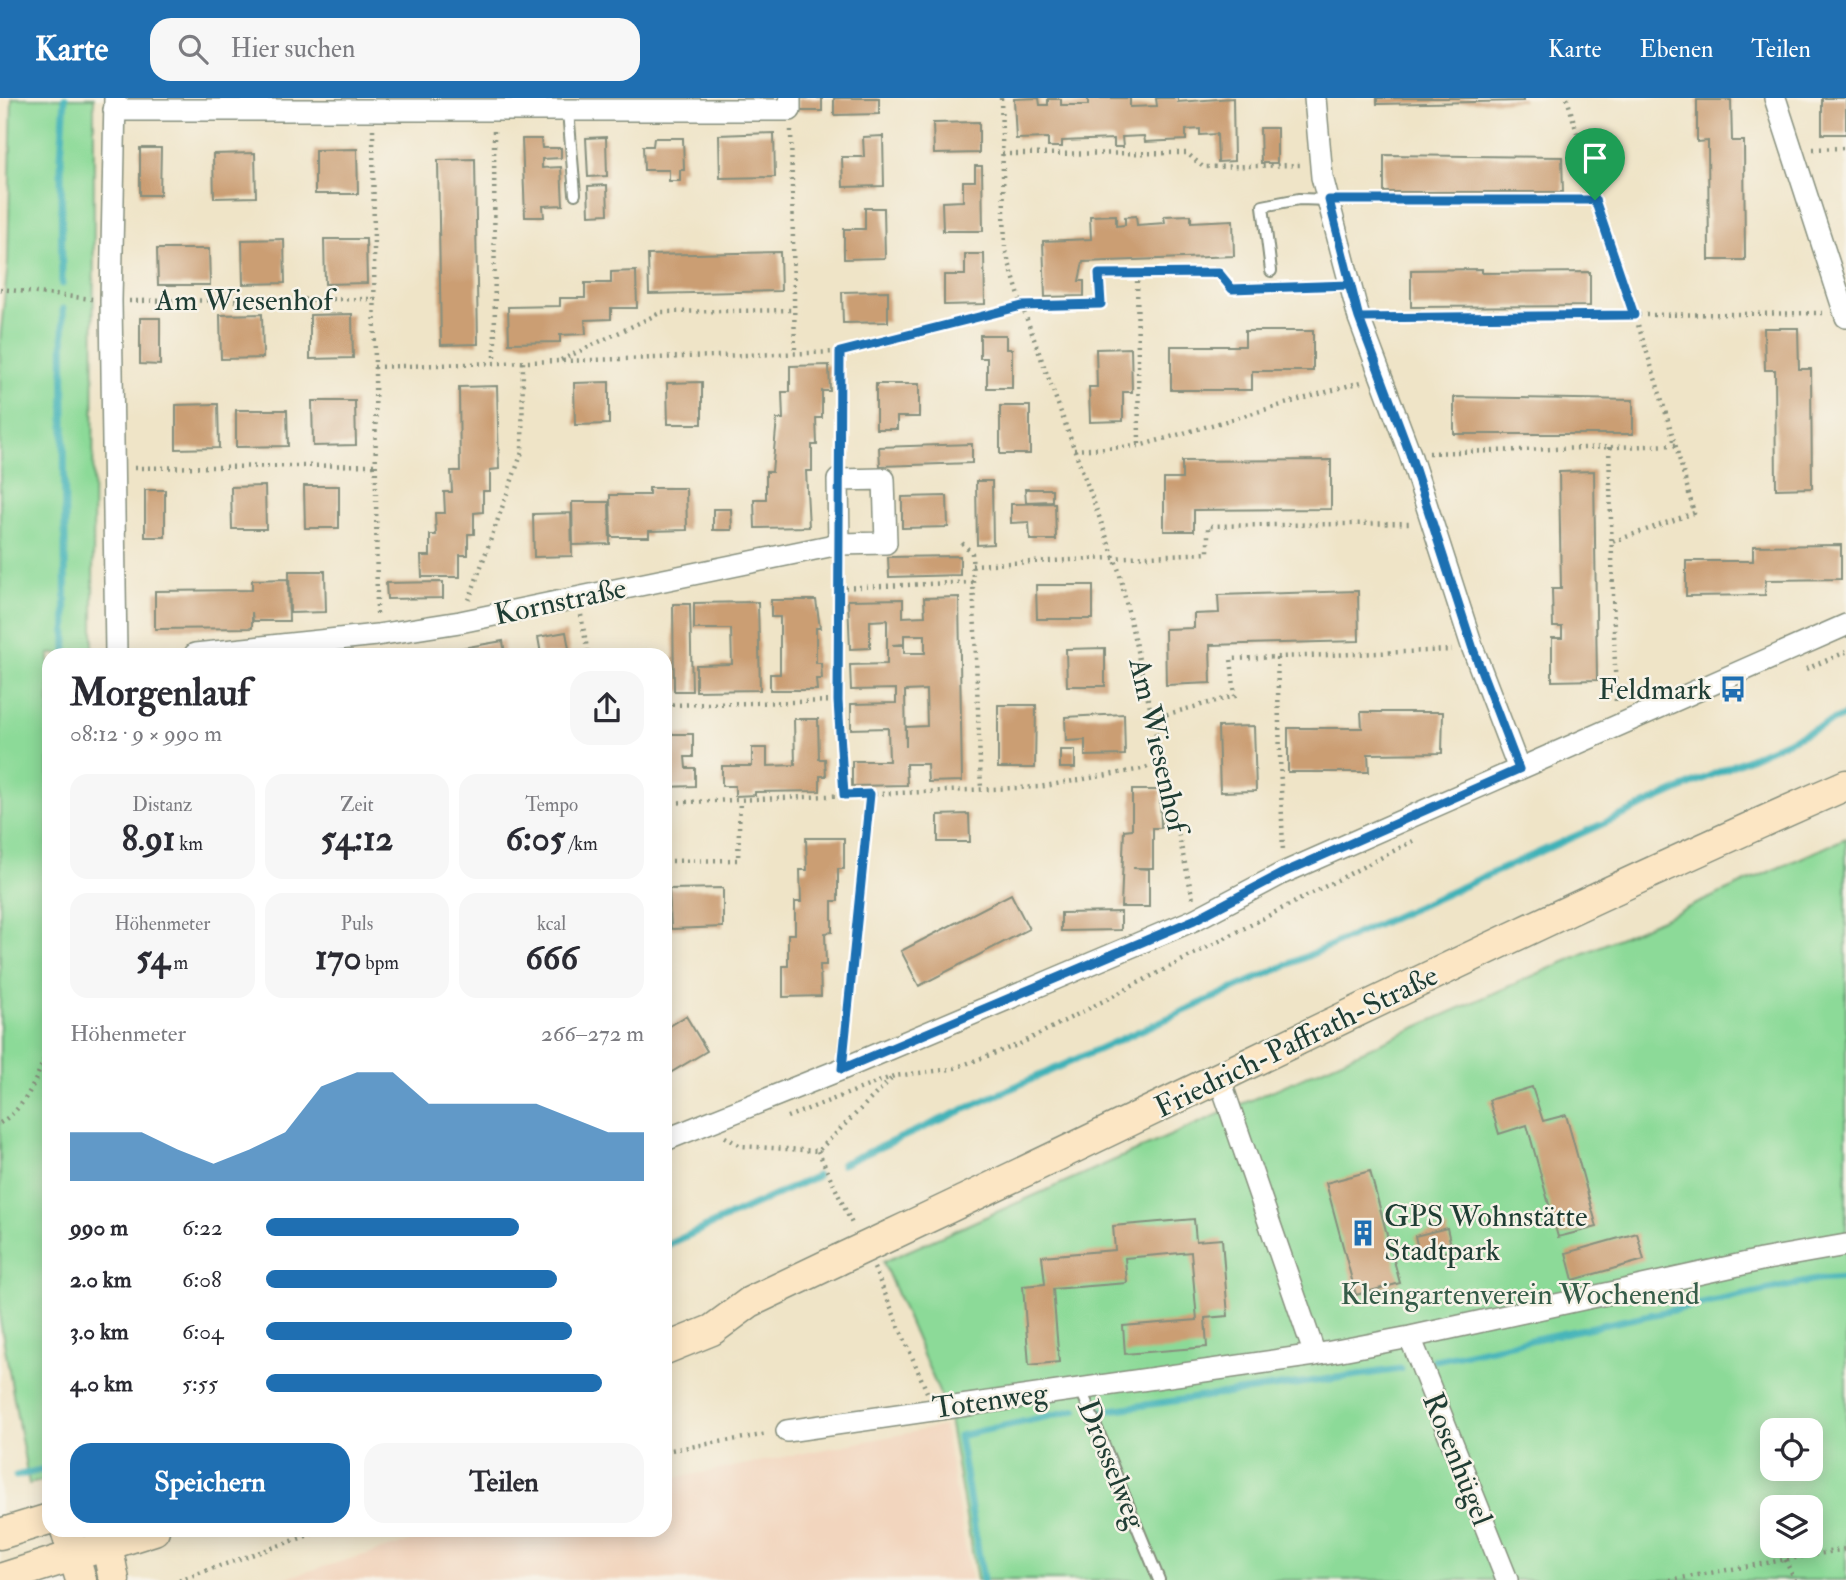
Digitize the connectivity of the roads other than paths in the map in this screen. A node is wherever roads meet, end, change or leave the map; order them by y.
1 (1315, 98) edge
2 (1775, 98) edge
3 (114, 104) edge
4 (716, 104) edge
5 (790, 104) edge
6 (568, 111) junction
7 (575, 194) dead end
8 (1329, 200) junction
9 (1271, 271) dead end
10 (1845, 315) edge
11 (839, 544) junction
12 (1846, 625) edge
13 (116, 648) edge
14 (252, 648) edge
15 (1519, 769) junction
16 (1846, 785) edge
17 (1220, 1080) junction
18 (672, 1137) edge
19 (1846, 1245) edge
20 (750, 1303) junction
21 (672, 1325) edge
22 (1410, 1337) junction
23 (672, 1346) edge
24 (1315, 1355) junction
25 (1080, 1387) junction
26 (787, 1431) road end
27 (42, 1521) edge
28 (0, 1534) edge
29 (106, 1537) edge
30 (74, 1555) edge
31 (0, 1578) edge
32 (114, 1580) edge
33 (1159, 1580) edge
34 (1507, 1580) edge

1 - 8 street
2 - 10 street
3 - 6 street
3 - 13 street, Am Wiesenhof
4 - 5 street
4 - 6 street
6 - 7 lane
8 - 9 lane
8 - 15 street
11 - 11 street, Kornstraße
11 - 14 street, Kornstraße
12 - 15 street
15 - 18 street
16 - 17 main road, Friedrich-Paffrath-Straße
17 - 20 main road, Friedrich-Paffrath-Straße, bridge
17 - 24 street
19 - 22 street, Totenweg
20 - 21 main road, Friedrich-Paffrath-Straße
20 - 23 main road, Friedrich-Paffrath-Straße
22 - 24 street, Totenweg
22 - 34 street, Rosenhügel
24 - 25 street, Totenweg
25 - 26 street, Totenweg
25 - 33 lane, Drosselweg
27 - 28 main road
29 - 30 main road
29 - 32 main road
30 - 31 main road

